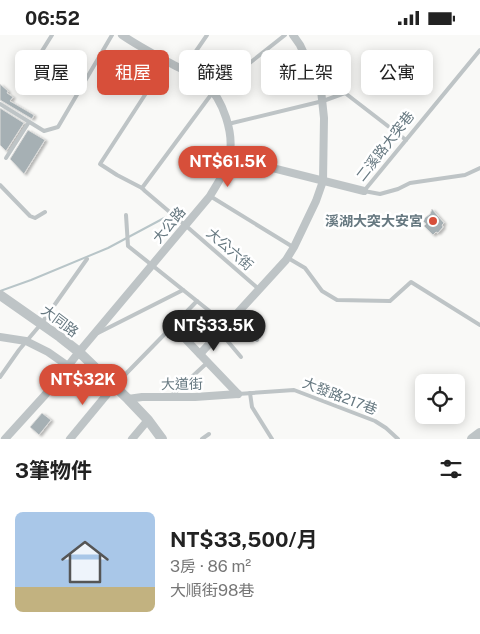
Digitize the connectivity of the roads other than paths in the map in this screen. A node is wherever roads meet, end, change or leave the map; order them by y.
1 (52, 35) edge
2 (112, 35) edge
3 (122, 35) edge
4 (198, 35) edge
5 (285, 35) edge
6 (293, 35) edge
7 (205, 37) edge
8 (43, 50) edge
9 (146, 50) edge
10 (196, 50) edge
11 (480, 50) edge
12 (251, 62) edge
13 (145, 95) edge
14 (211, 95) edge
15 (215, 95) edge
16 (323, 101) junction
17 (0, 105) edge
18 (29, 122) junction
19 (228, 124) junction
20 (406, 140) junction
21 (229, 157) junction
22 (6, 158) dead end
23 (480, 168) edge
24 (324, 181) junction
25 (0, 185) edge
26 (142, 188) junction
27 (364, 191) junction
28 (210, 195) junction
29 (45, 212) dead end
30 (126, 215) dead end
31 (185, 225) junction
32 (294, 247) junction
33 (288, 258) junction
34 (87, 259) dead end
35 (152, 266) junction
36 (183, 290) junction
37 (260, 290) junction
38 (1, 297) edge
39 (197, 301) junction
40 (240, 311) junction
41 (41, 323) junction
42 (227, 325) junction
43 (480, 325) edge
44 (173, 326) junction
45 (220, 332) junction
46 (93, 336) junction
47 (0, 337) edge
48 (257, 340) dead end
49 (26, 341) junction
50 (79, 352) junction
51 (200, 354) junction
52 (241, 357) dead end
53 (208, 362) junction
54 (68, 366) junction
55 (0, 377) edge
56 (113, 387) junction
57 (250, 393) junction
58 (238, 394) junction
59 (170, 398) junction
60 (128, 399) junction
61 (148, 420) junction
62 (209, 433) dead end
63 (5, 439) edge
64 (70, 439) edge
65 (132, 439) edge
66 (162, 439) edge
67 (202, 439) edge
68 (272, 439) edge
69 (398, 439) edge

1 - 8 lane
2 - 18 lane
3 - 9 street, 大公路
4 - 7 lane
5 - 12 lane
6 - 16 street
7 - 10 lane
11 - 20 lane, 二溪路大突巷
13 - 26 lane, 大公六街
14 - 26 lane
15 - 19 street, 大公路
16 - 19 lane
16 - 20 lane
16 - 24 street
17 - 18 lane
18 - 22 lane
19 - 21 street, 大公路
20 - 27 lane, 二溪路大突巷
21 - 24 street
21 - 28 street, 大公路
23 - 27 lane, 二溪路大突巷
24 - 27 street
24 - 32 street
25 - 29 lane
26 - 31 lane, 大公六街
28 - 31 street, 大公路
28 - 32 lane
30 - 35 lane
31 - 35 street, 大公路
31 - 37 lane, 大公六街
32 - 33 street
33 - 37 street
33 - 43 lane
34 - 41 lane
35 - 36 lane
35 - 46 street, 大公路
36 - 39 lane
36 - 46 lane
37 - 40 street
38 - 41 street, 大同路
39 - 42 lane
39 - 44 lane
40 - 42 street
40 - 48 lane
41 - 49 lane
41 - 50 street, 大同路
42 - 45 street
44 - 51 street
44 - 56 lane
45 - 51 street
45 - 52 lane
46 - 50 street, 大公路
47 - 49 street
49 - 54 street
49 - 55 lane
50 - 54 street, 大公路
50 - 56 street, 大同路
51 - 53 street
53 - 58 street
53 - 59 lane
54 - 63 street, 大公路
56 - 60 street, 大同路
56 - 64 street
57 - 58 lane, 大發路217巷
57 - 68 lane
57 - 69 lane, 大發路217巷
58 - 59 street, 大道街
59 - 60 street, 大道街
60 - 61 street, 大同路
61 - 65 street
61 - 66 street, 大同路
62 - 67 lane

